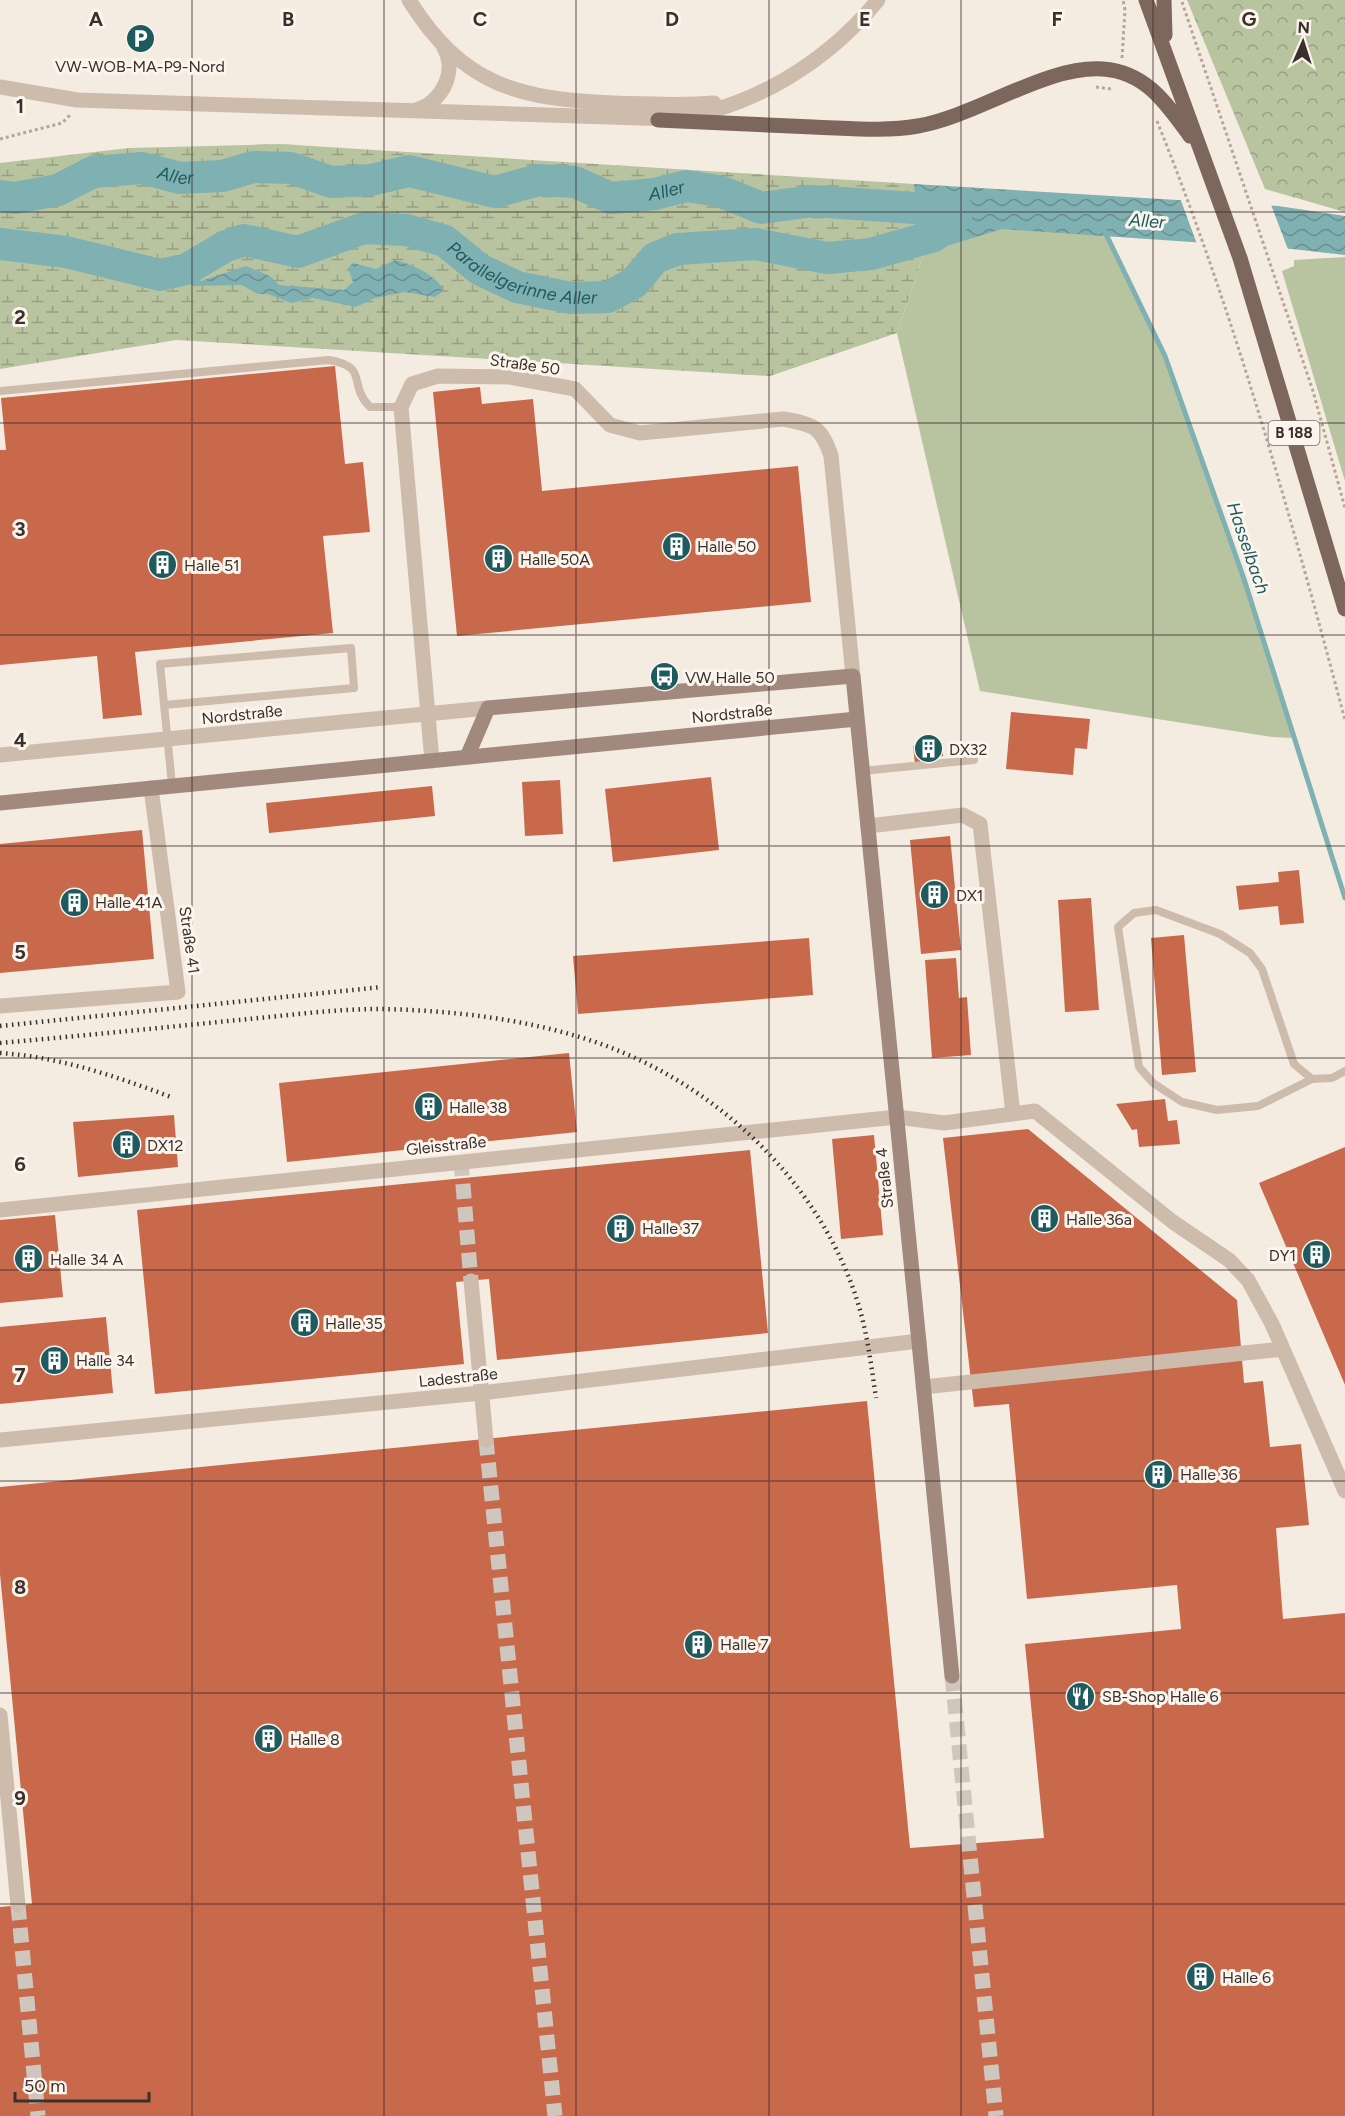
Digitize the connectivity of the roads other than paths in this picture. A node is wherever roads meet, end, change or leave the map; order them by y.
1 (409, 0) edge
2 (878, 0) edge
3 (1146, 0) edge
4 (1164, 0) edge
5 (439, 42) junction
6 (1167, 56) junction
7 (0, 87) edge
8 (765, 89) junction
9 (404, 111) junction
10 (658, 120) junction
11 (1200, 150) junction
12 (0, 391) edge
13 (401, 408) junction
14 (1345, 609) edge
15 (853, 676) junction
16 (164, 705) junction
17 (488, 708) junction
18 (428, 714) junction
19 (857, 719) junction
20 (167, 739) junction
21 (0, 755) edge
22 (467, 757) junction
23 (974, 760) dead end
24 (432, 761) junction
25 (862, 771) junction
26 (172, 785) junction
27 (151, 788) junction
28 (0, 803) edge
29 (867, 826) junction
30 (0, 1006) edge
31 (1345, 1071) edge
32 (1312, 1079) junction
33 (1013, 1114) junction
34 (897, 1117) junction
35 (0, 1210) edge
36 (471, 1281) tunnel mouth
37 (919, 1341) junction
38 (1283, 1349) junction
39 (924, 1387) junction
40 (481, 1393) junction
41 (0, 1440) edge
42 (486, 1440) tunnel mouth
43 (1345, 1491) edge
44 (952, 1676) tunnel mouth
45 (0, 1715) edge
46 (18, 1905) tunnel mouth

1 - 5 street
2 - 8 street
3 - 6 main road, B 188
4 - 6 main road
5 - 8 street
5 - 9 street
6 - 11 main road, B 188
7 - 9 street
8 - 10 street
9 - 10 street
10 - 11 main road
11 - 14 main road, B 188
12 - 13 lane
13 - 15 street, Straße 50
13 - 18 street
15 - 17 street, Nordstraße
15 - 19 street, Straße 4
16 - 16 lane
16 - 20 lane
17 - 18 street, Nordstraße
17 - 22 street
18 - 20 street, Nordstraße
18 - 24 street
19 - 22 street, Nordstraße
19 - 25 street, Straße 4
20 - 21 street, Nordstraße
20 - 26 lane
22 - 24 street, Nordstraße
23 - 25 lane
24 - 26 street, Nordstraße
25 - 29 street, Straße 4
26 - 27 street, Nordstraße
27 - 28 street, Nordstraße
27 - 30 street, Straße 41
29 - 33 street
29 - 34 street, Straße 4
31 - 32 lane
32 - 32 lane
33 - 34 street, Gleisstraße
33 - 38 street, Gleisstraße
34 - 35 street, Gleisstraße
34 - 37 street, Straße 4
36 - 40 street
37 - 39 street, Straße 4
37 - 40 street, Ladestraße
38 - 39 street
38 - 43 street, Gleisstraße
39 - 44 street, Straße 4
40 - 41 street, Ladestraße
40 - 42 street
45 - 46 street

